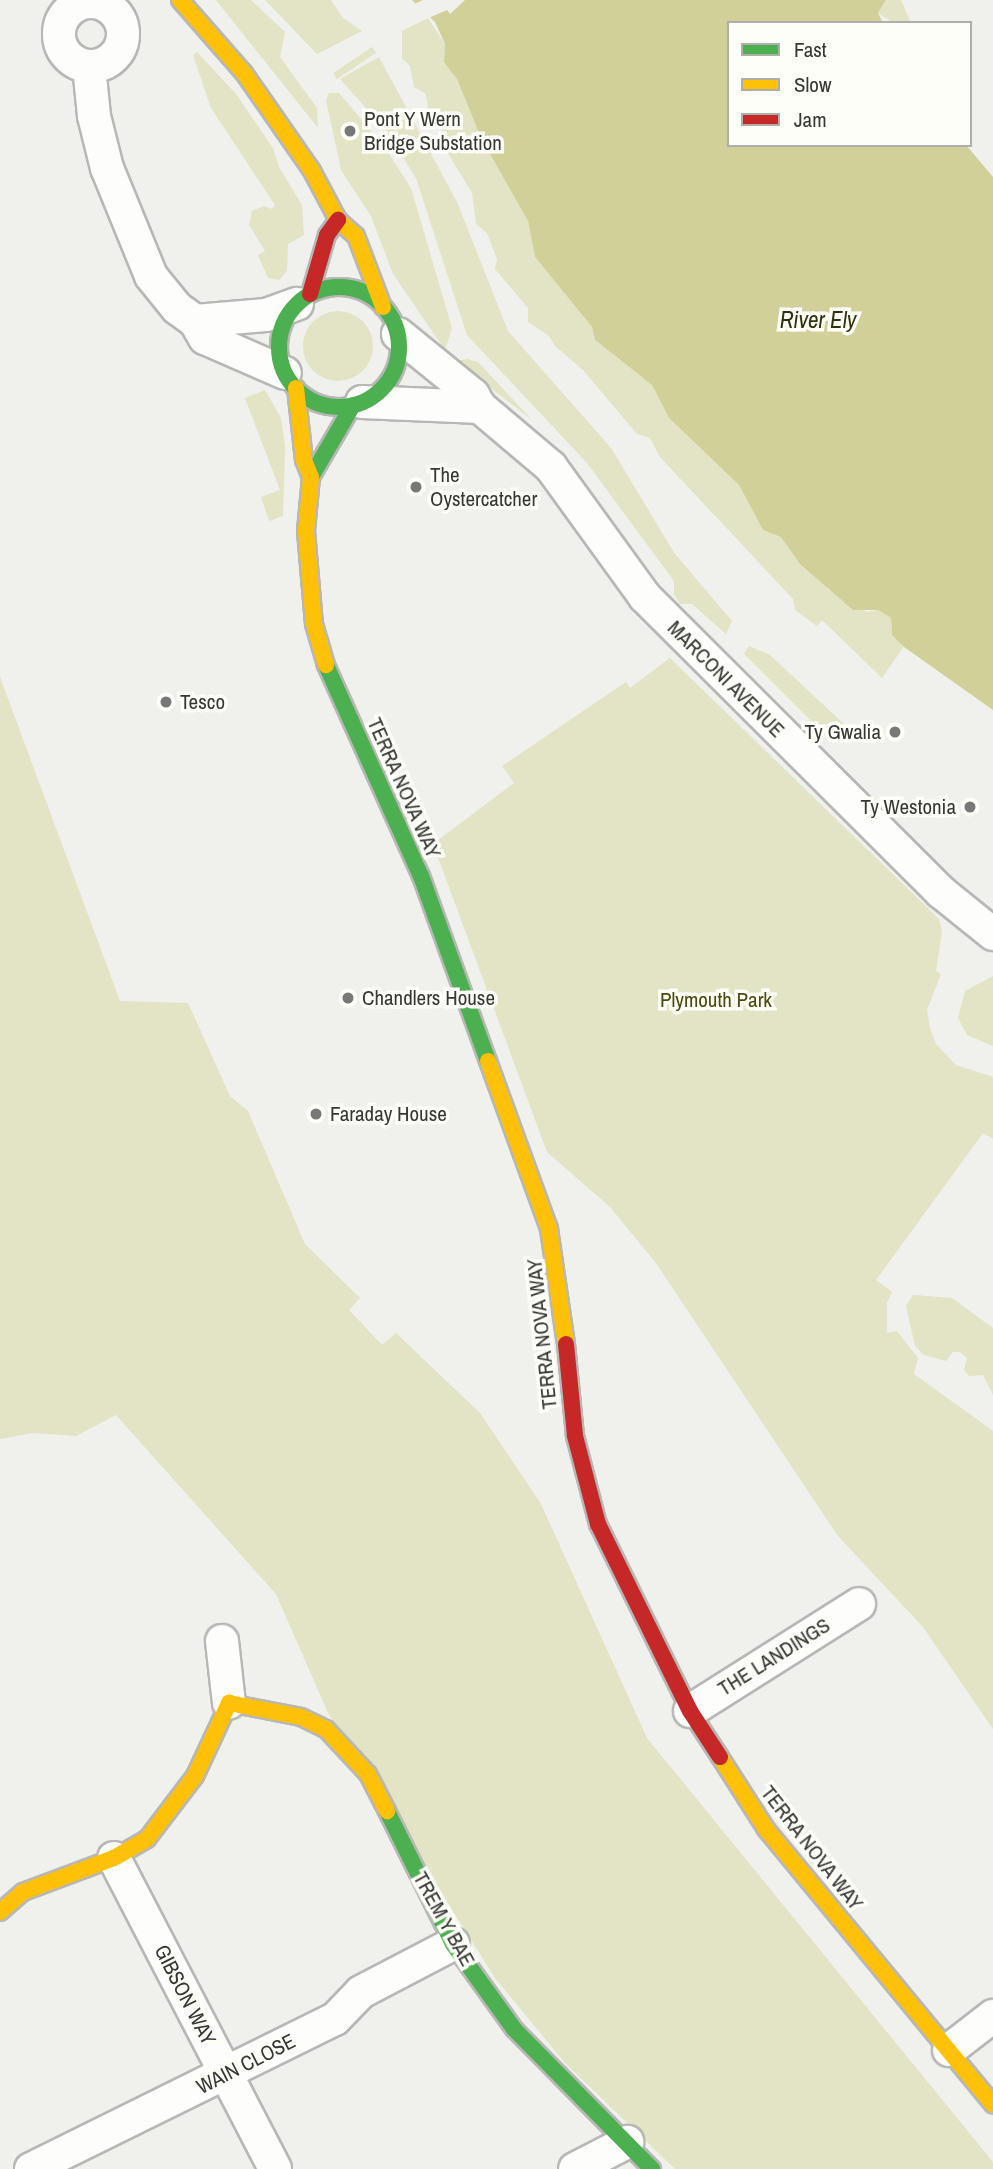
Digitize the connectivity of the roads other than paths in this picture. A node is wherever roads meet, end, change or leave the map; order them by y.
1 (180, 0) edge
2 (89, 66) dead end
3 (338, 220) junction
4 (304, 299) junction
5 (383, 307) junction
6 (195, 320) junction
7 (398, 334) junction
8 (290, 380) junction
9 (358, 403) junction
10 (480, 407) junction
11 (311, 477) junction
12 (993, 934) edge
13 (859, 1604) dead end
14 (222, 1641) dead end
15 (229, 1703) junction
16 (690, 1711) junction
17 (114, 1858) junction
18 (0, 1912) edge
19 (453, 1944) junction
20 (993, 2016) edge
21 (949, 2050) junction
22 (226, 2075) junction
23 (993, 2104) edge
24 (627, 2142) junction
25 (30, 2169) edge
26 (275, 2169) edge
27 (575, 2169) edge
28 (652, 2169) edge

1 - 3 street
2 - 6 street
3 - 4 street
3 - 5 street
4 - 5 street
4 - 6 street
4 - 8 street
5 - 7 street
6 - 8 street
7 - 9 street
7 - 10 street, MARCONI AVENUE
8 - 9 street
8 - 11 street, TERRA NOVA WAY
9 - 10 street
9 - 11 street
10 - 12 street, MARCONI AVENUE
11 - 16 street, TERRA NOVA WAY
13 - 16 street, THE LANDINGS
14 - 15 street
15 - 17 street
15 - 19 street, TREM Y BAE
16 - 21 street, TERRA NOVA WAY
17 - 18 street
17 - 22 street, GIBSON WAY
19 - 22 street, WAIN CLOSE
19 - 24 street, TREM Y BAE
20 - 21 street
21 - 23 street, TERRA NOVA WAY
22 - 25 street, WAIN CLOSE
22 - 26 street, GIBSON WAY
24 - 27 street
24 - 28 street, TREM Y BAE

